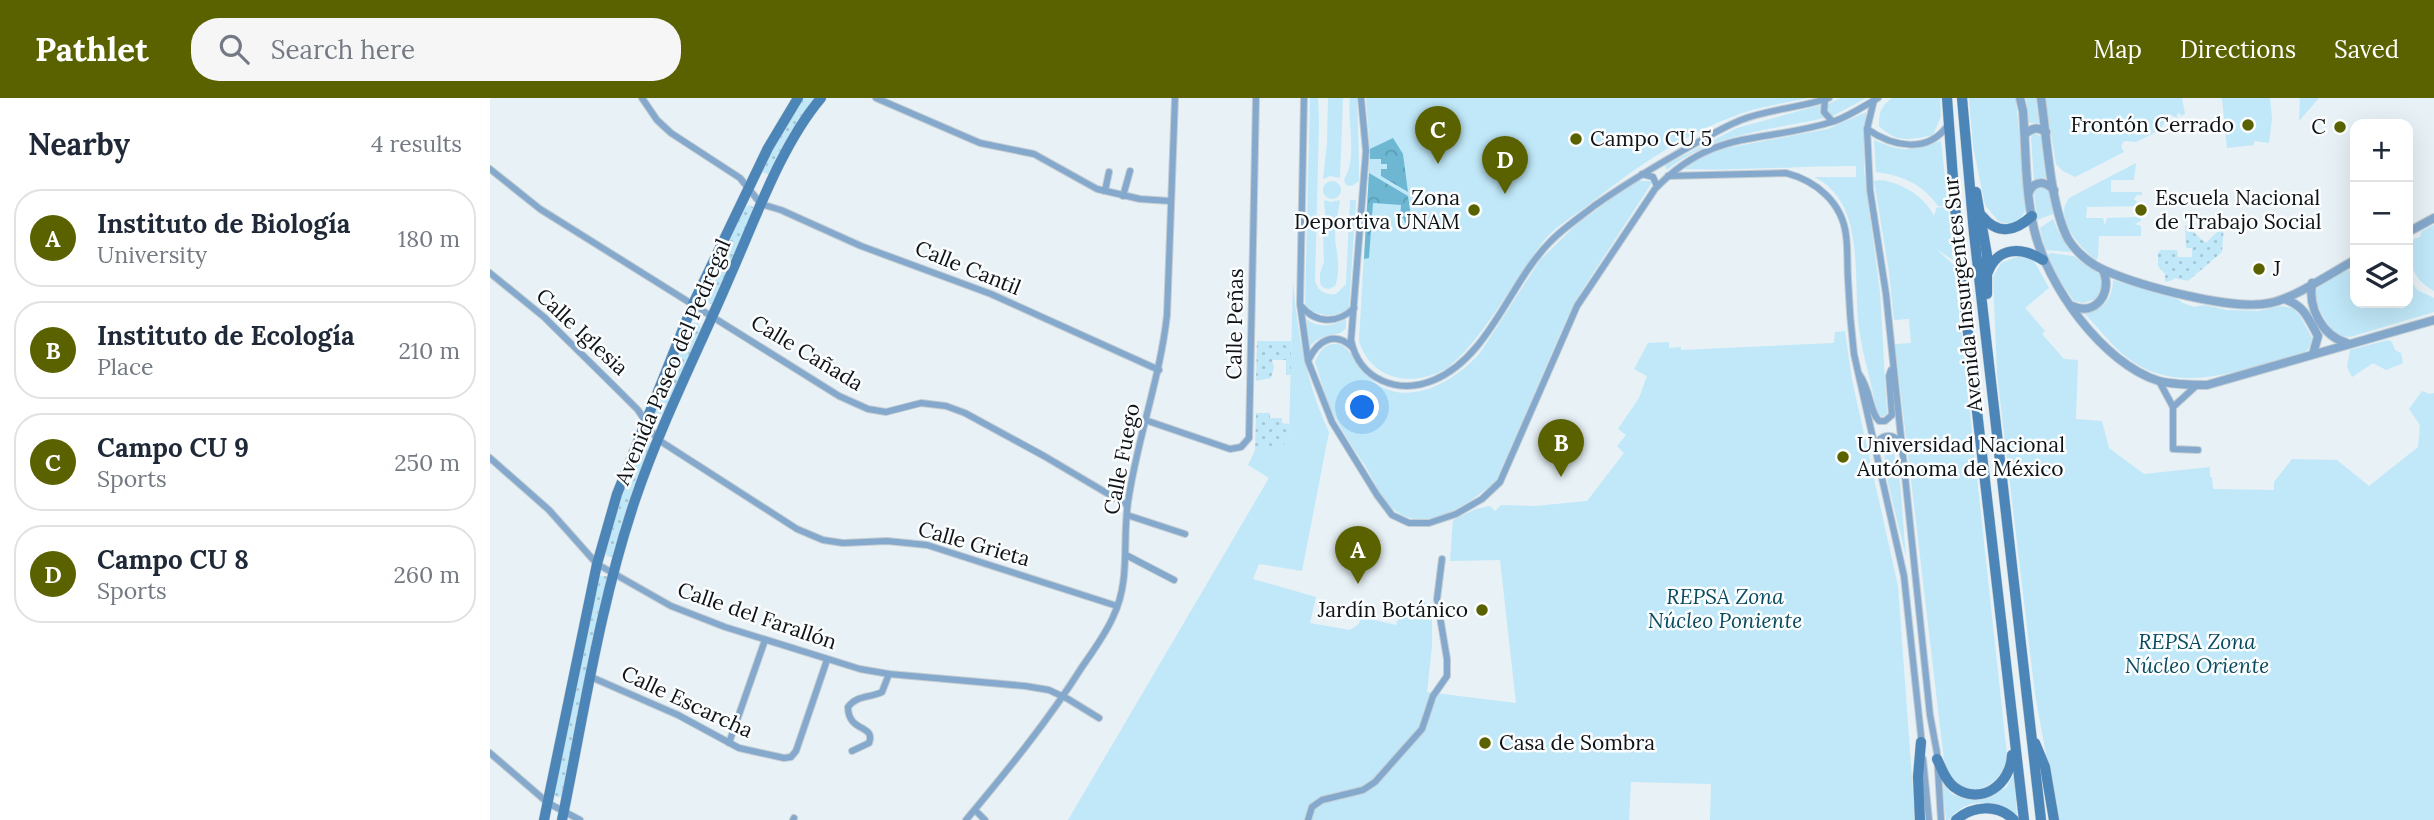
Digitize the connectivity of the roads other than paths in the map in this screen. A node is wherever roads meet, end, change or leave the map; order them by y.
1 (642, 98) edge
2 (798, 98) edge
3 (821, 98) edge
4 (876, 98) edge
5 (1175, 98) edge
6 (1256, 98) edge
7 (1304, 98) edge
8 (1361, 98) edge
9 (1947, 98) edge
10 (1962, 98) edge
11 (2020, 98) edge
12 (2041, 98) edge
13 (1827, 99) edge
14 (1876, 99) edge
15 (1832, 121) junction
16 (1949, 124) junction
17 (1867, 129) junction
18 (2046, 132) junction
19 (2025, 134) junction
20 (1968, 156) junction
21 (1665, 160) junction
22 (490, 169) edge
23 (1130, 171) dead end
24 (1109, 172) dead end
25 (1640, 174) junction
26 (1668, 176) junction
27 (1657, 186) junction
28 (748, 189) junction
29 (2054, 190) junction
30 (1105, 191) junction
31 (2029, 192) junction
32 (1123, 196) junction
33 (1170, 201) junction
34 (761, 204) junction
35 (1981, 214) junction
36 (2032, 216) junction
37 (2434, 218) edge
38 (2413, 229) edge
39 (2043, 260) junction
40 (2350, 263) edge
41 (2103, 270) junction
42 (1988, 272) junction
43 (490, 273) edge
44 (2312, 284) junction
45 (2284, 299) junction
46 (692, 304) junction
47 (1300, 304) junction
48 (2069, 304) junction
49 (1354, 308) junction
50 (713, 316) junction
51 (2434, 320) edge
52 (1985, 323) junction
53 (2347, 344) junction
54 (1353, 349) junction
55 (2313, 354) junction
56 (1308, 361) junction
57 (1892, 365) junction
58 (1159, 370) junction
59 (1858, 372) junction
60 (2159, 381) junction
61 (2197, 385) junction
62 (2173, 407) junction
63 (1145, 420) junction
64 (645, 421) junction
65 (657, 439) junction
66 (1901, 447) junction
67 (1875, 450) junction
68 (2197, 450) dead end
69 (490, 458) edge
70 (1127, 505) junction
71 (1127, 514) junction
72 (1185, 534) dead end
73 (1126, 555) junction
74 (1442, 559) dead end
75 (597, 564) junction
76 (613, 575) junction
77 (1174, 580) dead end
78 (1117, 606) junction
79 (765, 640) junction
80 (827, 660) junction
81 (889, 674) junction
82 (591, 677) junction
83 (1063, 696) junction
84 (1099, 718) dead end
85 (2013, 723) junction
86 (2032, 738) junction
87 (729, 743) junction
88 (1921, 743) junction
89 (852, 751) dead end
90 (490, 753) edge
91 (1937, 759) junction
92 (548, 803) junction
93 (975, 810) junction
94 (563, 816) edge
95 (544, 820) edge
96 (580, 820) edge
97 (967, 820) edge
98 (985, 820) edge
99 (1308, 820) edge
100 (1920, 820) edge
101 (1929, 820) edge
102 (1941, 820) edge
103 (1956, 820) edge
104 (2014, 820) edge
105 (2024, 820) edge
106 (2041, 820) edge
107 (2054, 820) edge

1 - 28 street
2 - 28 main road, Avenida Paseo del Pedregal
3 - 34 main road, Avenida Paseo del Pedregal
4 - 30 street
5 - 33 street, Calle Fuego
6 - 63 street, Calle Peñas
7 - 47 street
8 - 49 street
9 - 16 main road, Avenida Insurgentes Sur
10 - 20 main road, Avenida Insurgentes Sur
11 - 19 street
12 - 18 street
13 - 15 street
13 - 21 street
14 - 15 street
14 - 17 street
15 - 26 street
16 - 17 street
16 - 85 main road, Avenida Insurgentes Sur
17 - 57 street
18 - 19 street
18 - 29 street
19 - 31 street
20 - 35 main road
20 - 52 main road, Avenida Insurgentes Sur
21 - 25 street
21 - 26 street
22 - 46 street, Calle Cañada
23 - 32 street
24 - 30 street
25 - 27 street
25 - 54 street
26 - 27 street
26 - 59 street
27 - 56 street
28 - 34 street
28 - 46 main road, Avenida Paseo del Pedregal
29 - 31 street
29 - 41 street
30 - 32 street
31 - 36 street
32 - 33 street
33 - 58 street, Calle Fuego
34 - 50 main road, Avenida Paseo del Pedregal
34 - 58 street, Calle Cantil
35 - 36 main road
35 - 42 main road
36 - 39 street
37 - 38 street
39 - 42 main road
39 - 48 street
40 - 44 street
41 - 45 street
41 - 48 street
42 - 52 main road
43 - 64 street, Calle Iglesia
44 - 45 street
44 - 53 street
45 - 55 street
46 - 50 street, Calle Cañada
46 - 64 main road, Avenida Paseo del Pedregal
47 - 49 street
47 - 56 street
48 - 60 street
49 - 54 street
50 - 65 main road, Avenida Paseo del Pedregal
50 - 70 street, Calle Cañada
51 - 53 street
52 - 86 main road, Avenida Insurgentes Sur
53 - 55 street
54 - 56 street
55 - 61 street
57 - 59 street
57 - 66 street
58 - 63 street, Calle Fuego
59 - 67 street
60 - 61 street
60 - 62 street
61 - 62 street
62 - 68 street
63 - 70 street, Calle Fuego
64 - 65 street, Calle Grieta
64 - 75 main road, Avenida Paseo del Pedregal
65 - 76 main road, Avenida Paseo del Pedregal
65 - 78 street, Calle Grieta
66 - 67 street
66 - 91 street
67 - 88 street
69 - 75 street, Calle del Farallón
70 - 71 street, Calle Fuego
71 - 72 street
71 - 73 street, Calle Fuego
73 - 77 street
73 - 78 street, Calle Fuego
74 - 99 street
75 - 76 street, Calle del Farallón
75 - 92 main road, Avenida Paseo del Pedregal
76 - 79 street, Calle del Farallón
76 - 82 main road, Avenida Paseo del Pedregal
78 - 83 street, Calle Fuego
79 - 80 street, Calle del Farallón
79 - 87 street
80 - 81 street, Calle del Farallón
80 - 87 street, Calle Escarcha
81 - 83 street, Calle del Farallón
81 - 89 street
82 - 87 street, Calle Escarcha
82 - 94 main road, Avenida Paseo del Pedregal
83 - 84 street, Calle del Farallón
83 - 93 street, Calle Fuego
85 - 91 main road
85 - 105 main road, Avenida Insurgentes Sur
86 - 106 main road, Avenida Insurgentes Sur
86 - 107 main road
88 - 100 main road
88 - 101 street
90 - 92 street
91 - 102 street
92 - 94 street
92 - 95 main road, Avenida Paseo del Pedregal
93 - 97 street, Calle Fuego
93 - 98 street
94 - 96 street
103 - 104 main road

